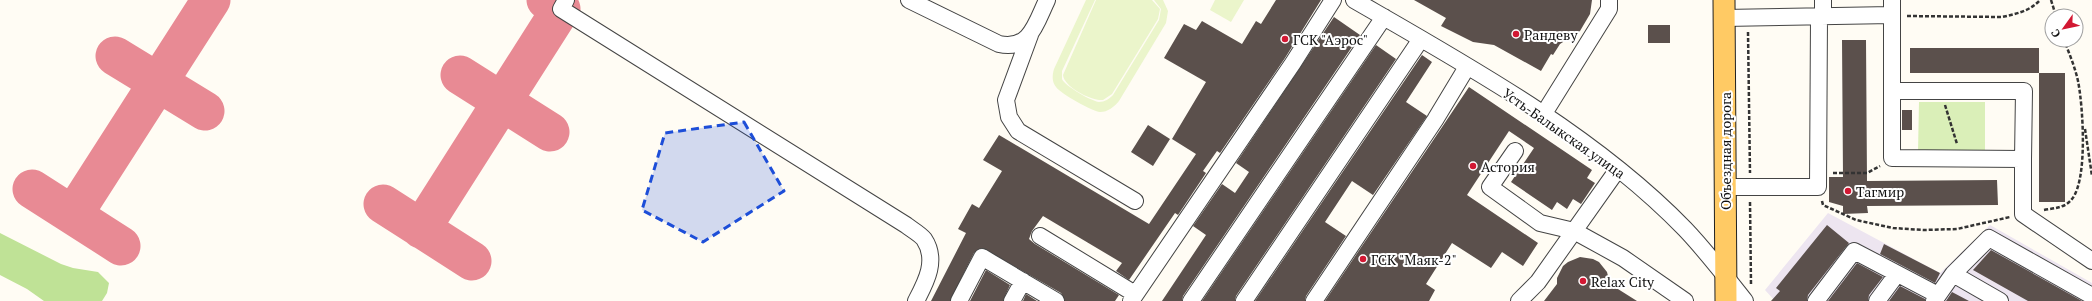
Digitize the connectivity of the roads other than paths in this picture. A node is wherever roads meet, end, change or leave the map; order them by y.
1 (566, 0) edge
2 (908, 0) edge
3 (1047, 0) edge
4 (1333, 0) edge
5 (1354, 0) edge
6 (1609, 0) edge
7 (1823, 0) edge
8 (1892, 8) edge
9 (1724, 9) edge
10 (1384, 17) junction
11 (1821, 17) junction
12 (1030, 36) junction
13 (1421, 39) junction
14 (1467, 67) junction
15 (1892, 91) junction
16 (1544, 115) junction
17 (1515, 150) dead end
18 (2023, 159) junction
19 (1618, 169) junction
20 (1725, 187) junction
21 (1135, 201) dead end
22 (1574, 231) junction
23 (1040, 236) dead end
24 (2076, 250) junction
25 (2092, 250) edge
26 (2092, 261) edge
27 (1897, 274) junction
28 (1953, 274) junction
29 (1726, 277) junction
30 (1023, 281) junction
31 (2092, 296) edge
32 (1133, 298) edge
33 (1936, 298) edge
34 (916, 301) edge
35 (959, 301) edge
36 (1012, 301) edge
37 (1056, 301) edge
38 (1191, 301) edge
39 (1244, 301) edge
40 (1314, 301) edge
41 (1519, 301) edge
42 (1685, 301) edge
43 (1726, 301) edge
44 (1745, 301) edge
45 (1816, 301) edge
46 (1877, 301) edge
47 (2000, 301) edge

1 - 34 street
2 - 12 street
3 - 12 street
4 - 32 street
5 - 10 street, Усть-Балыкская улица
6 - 16 street
7 - 11 street
8 - 11 street
8 - 15 street
9 - 11 street
9 - 20 main road, Объездная дорога
10 - 13 street, Усть-Балыкская улица
10 - 38 street
11 - 20 street
12 - 21 street
13 - 14 street, Усть-Балыкская улица
13 - 39 street
14 - 16 street, Усть-Балыкская улица
14 - 40 street
15 - 18 street
15 - 18 street
16 - 19 street, Усть-Балыкская улица
17 - 22 street
18 - 24 street
19 - 22 street
19 - 29 street, Усть-Балыкская улица
20 - 29 main road, Объездная дорога
22 - 41 street
22 - 42 street
23 - 32 street
24 - 25 street
24 - 26 street
27 - 33 street
27 - 45 street
27 - 46 street
28 - 31 street
28 - 33 street
28 - 47 street
29 - 43 main road, Объездная дорога
29 - 44 street, Усть-Балыкская улица
30 - 35 street
30 - 36 street
30 - 37 street

